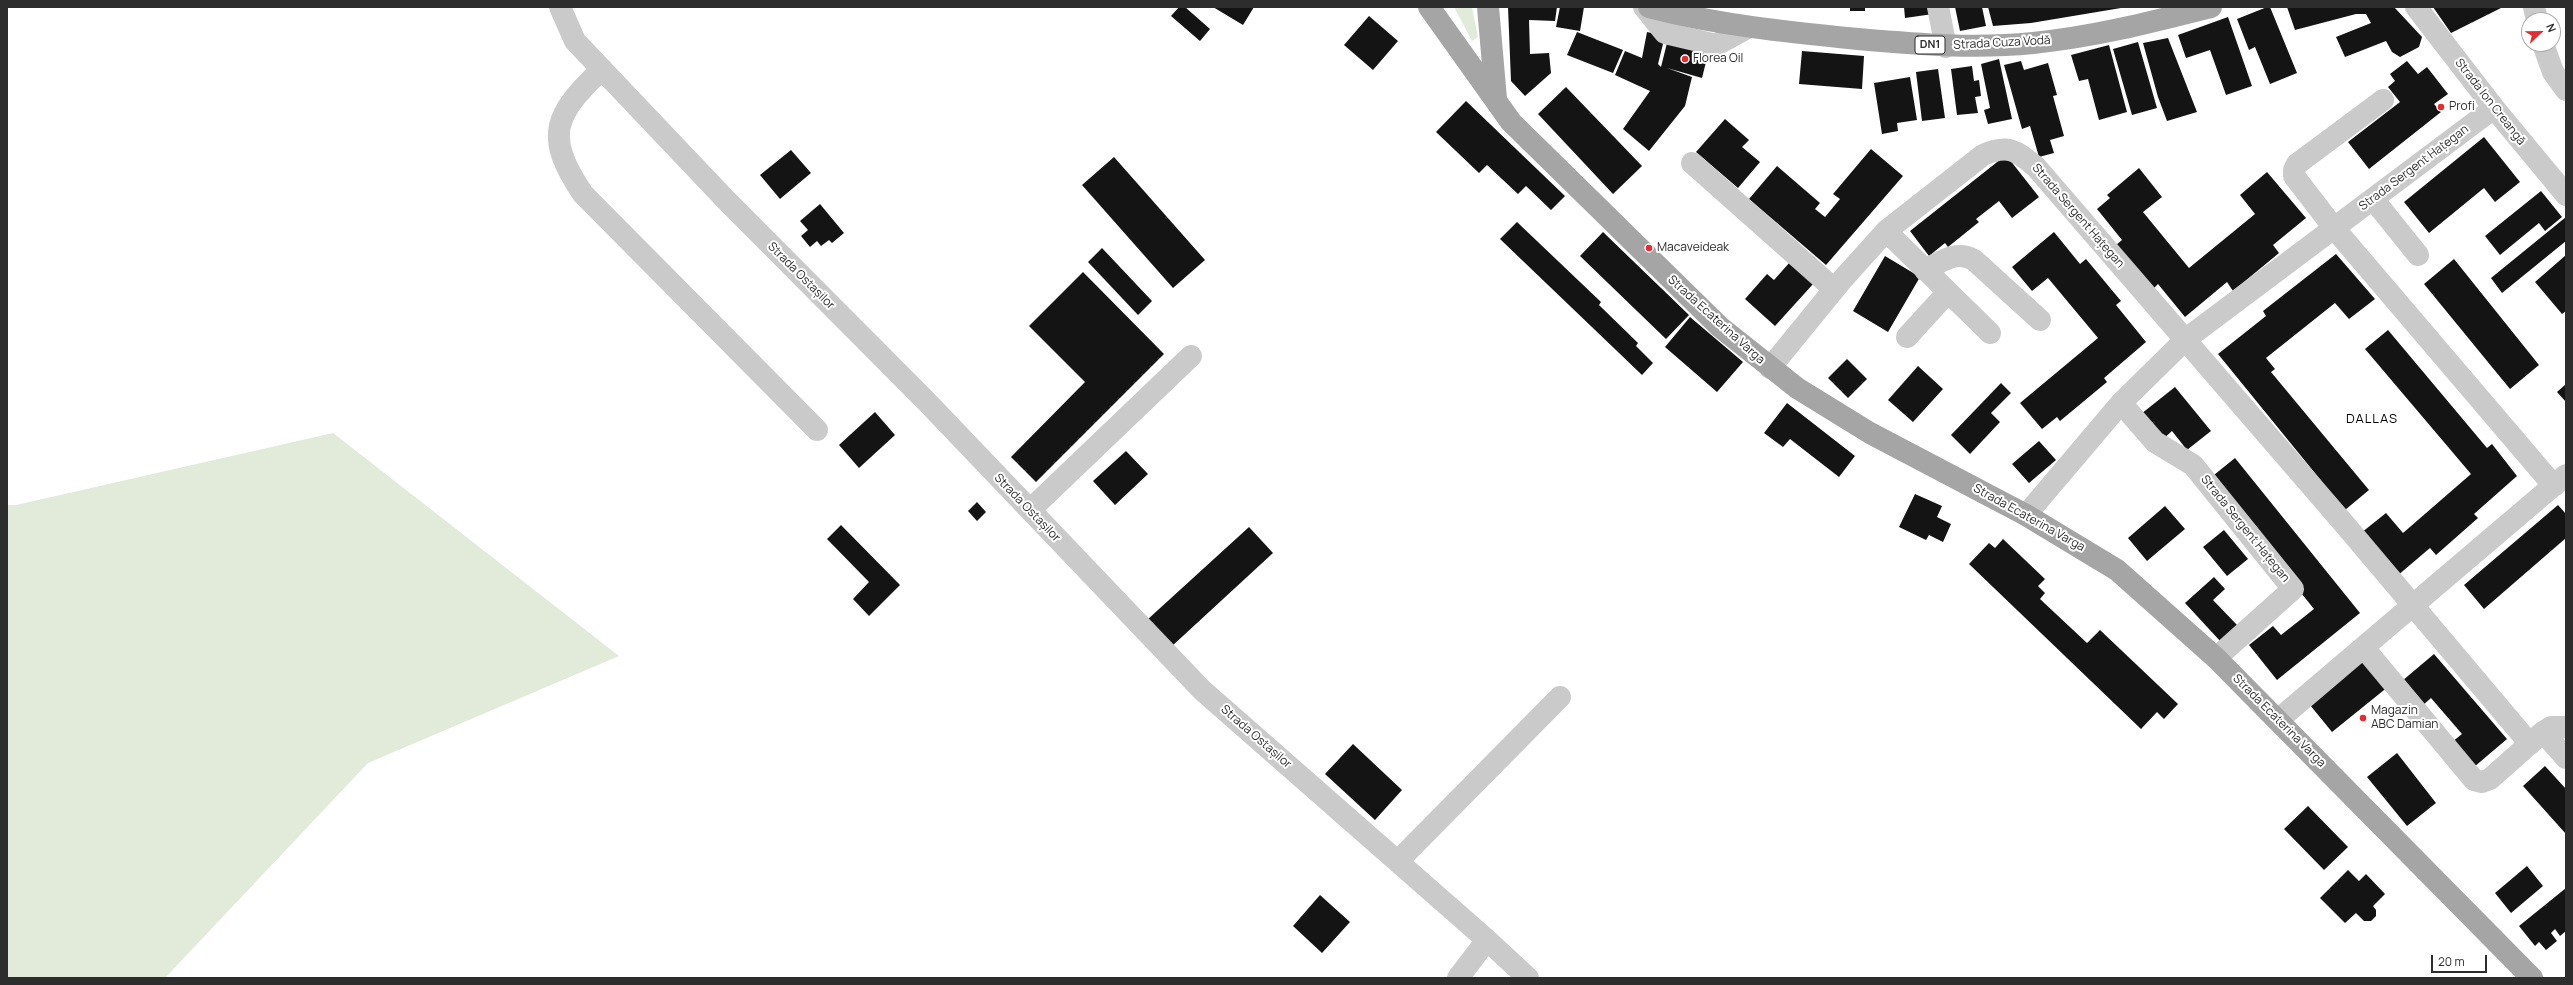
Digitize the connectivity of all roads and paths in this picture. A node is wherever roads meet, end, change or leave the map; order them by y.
1 (560, 7) edge
2 (1429, 7) edge
3 (1488, 7) edge
4 (1644, 7) edge
5 (1649, 7) edge
6 (1938, 7) edge
7 (2211, 7) edge
8 (2416, 7) edge
9 (1747, 28) junction
10 (1946, 47) junction
11 (2546, 52) edge
12 (602, 69) junction
13 (2566, 90) edge
14 (1496, 99) junction
15 (2383, 100) dead end
16 (2494, 108) junction
17 (1692, 163) dead end
18 (2566, 195) edge
19 (2373, 199) junction
20 (2334, 228) junction
21 (1886, 231) junction
22 (2418, 255) dead end
23 (1925, 270) junction
24 (1834, 289) junction
25 (1948, 292) junction
26 (2040, 320) dead end
27 (1990, 333) dead end
28 (1907, 337) dead end
29 (2186, 339) junction
30 (1191, 356) dead end
31 (1770, 368) junction
32 (2121, 403) junction
33 (817, 430) dead end
34 (2560, 480) edge
35 (1030, 510) junction
36 (2026, 515) junction
37 (2414, 607) junction
38 (2364, 648) junction
39 (2216, 658) junction
40 (1560, 697) dead end
41 (2278, 720) junction
42 (2566, 727) edge
43 (2536, 738) junction
44 (2566, 758) edge
45 (1398, 861) junction
46 (1488, 940) junction
47 (1458, 978) edge
48 (1528, 978) edge
49 (2532, 978) edge

1 - 12 street, Strada Ostașilor
2 - 14 main road, Strada Ecaterina Varga
3 - 14 main road, Strada Ecaterina Varga
4 - 9 street
5 - 9 main road, Strada Cuza Vodă / DN1
6 - 10 street
7 - 10 main road, Strada Cuza Vodă / DN1
8 - 16 street, Strada Ion Creangă
9 - 10 main road, Strada Cuza Vodă / DN1
11 - 13 street
12 - 33 street
12 - 35 street, Strada Ostașilor
14 - 31 main road, Strada Ecaterina Varga
15 - 20 street
16 - 18 street, Strada Ion Creangă
16 - 19 street, Strada Sergent Hațegan
17 - 24 street
19 - 20 street, Strada Sergent Hațegan
19 - 22 street
20 - 29 street, Strada Sergent Hațegan
20 - 34 street
21 - 23 street
21 - 24 street, Strada Sergent Hațegan
21 - 29 street, Strada Sergent Hațegan
23 - 25 street
23 - 26 street
24 - 31 street, Strada Sergent Hațegan
25 - 27 street
25 - 28 street
29 - 32 street, Strada Sergent Hațegan
29 - 37 street, Strada Sergent Hațegan
30 - 35 street
31 - 36 main road, Strada Ecaterina Varga
32 - 36 street, Strada Sergent Hațegan
32 - 39 street, Strada Sergent Hațegan
34 - 37 street
35 - 45 street, Strada Ostașilor
36 - 39 main road, Strada Ecaterina Varga
37 - 38 street
37 - 43 street, Strada Sergent Hațegan
38 - 41 street
38 - 43 street
39 - 41 main road, Strada Ecaterina Varga
40 - 45 street
41 - 49 main road, Strada Ecaterina Varga
42 - 43 street
43 - 44 street, Strada Sergent Hațegan
45 - 46 street, Strada Ostașilor
46 - 47 street
46 - 48 street, Strada Ostașilor

